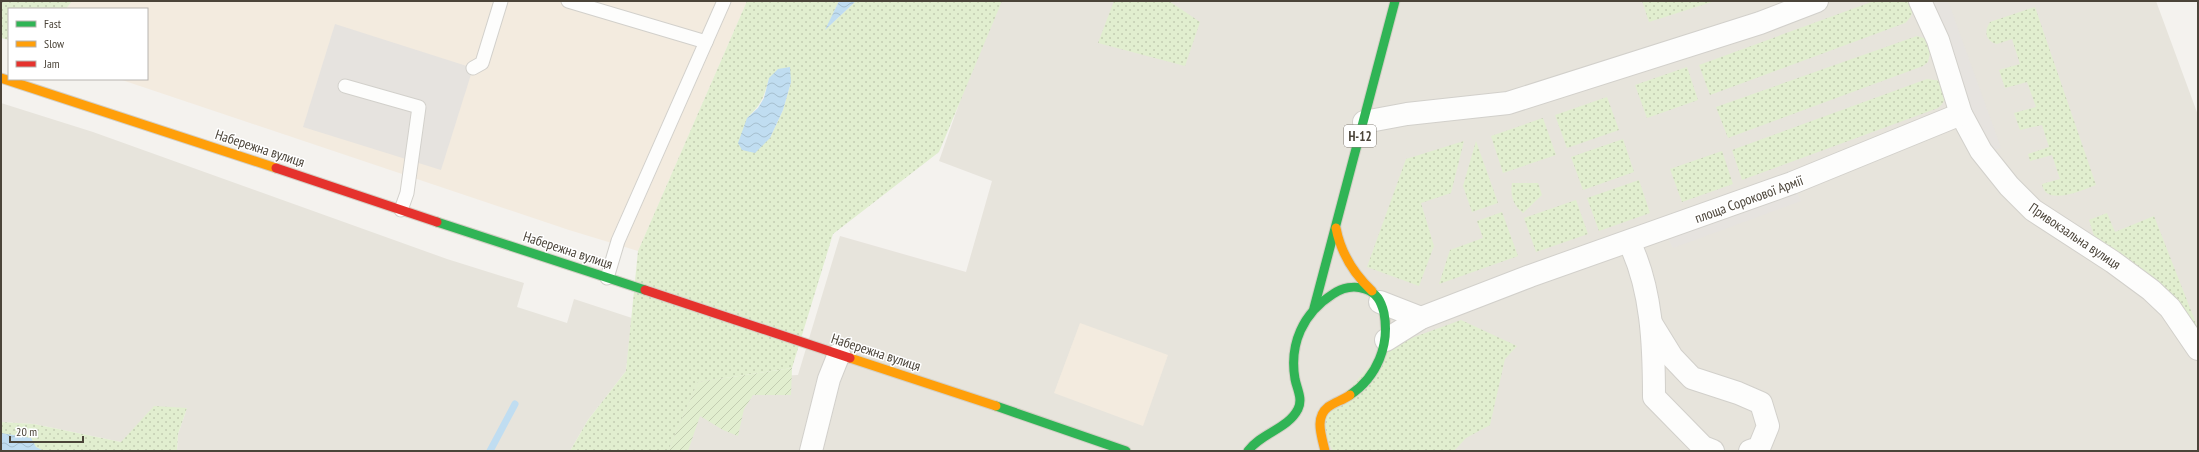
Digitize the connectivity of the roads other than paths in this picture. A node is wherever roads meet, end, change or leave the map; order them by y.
1 (501, 1) edge
2 (568, 1) edge
3 (724, 1) edge
4 (1395, 1) edge
5 (1817, 1) edge
6 (1920, 1) edge
7 (706, 42) junction
8 (473, 68) dead end
9 (1, 78) edge
10 (345, 86) dead end
11 (1961, 114) junction
12 (1364, 122) junction
13 (401, 210) junction
14 (1336, 226) junction
15 (1629, 242) junction
16 (607, 278) junction
17 (1377, 298) junction
18 (1314, 308) junction
19 (1421, 318) junction
20 (1649, 320) junction
21 (1386, 340) junction
22 (2198, 349) edge
23 (839, 354) junction
24 (1323, 442) edge
25 (811, 451) edge
26 (1126, 451) edge
27 (1248, 451) edge
28 (1333, 451) edge
29 (1713, 451) edge
30 (1750, 451) edge

1 - 8 lane
2 - 7 lane
3 - 7 lane
4 - 12 main road, Н-12
5 - 12 street
6 - 11 street
7 - 16 lane
9 - 13 main road, Набережна вулиця
10 - 13 lane
11 - 15 street, площа Сорокової Армії
11 - 22 street, Привокзальна вулиця
12 - 14 main road, Н-12
13 - 16 main road, Набережна вулиця
14 - 17 main road
14 - 18 main road, Н-12
15 - 19 street, площа Сорокової Армії
15 - 20 street
16 - 23 main road, Набережна вулиця
17 - 18 main road
17 - 19 street
17 - 21 main road
18 - 27 main road
19 - 21 street, площа Сорокової Армії
20 - 29 street
20 - 30 street
21 - 24 main road
23 - 25 street
23 - 26 main road, Набережна вулиця
24 - 28 street

